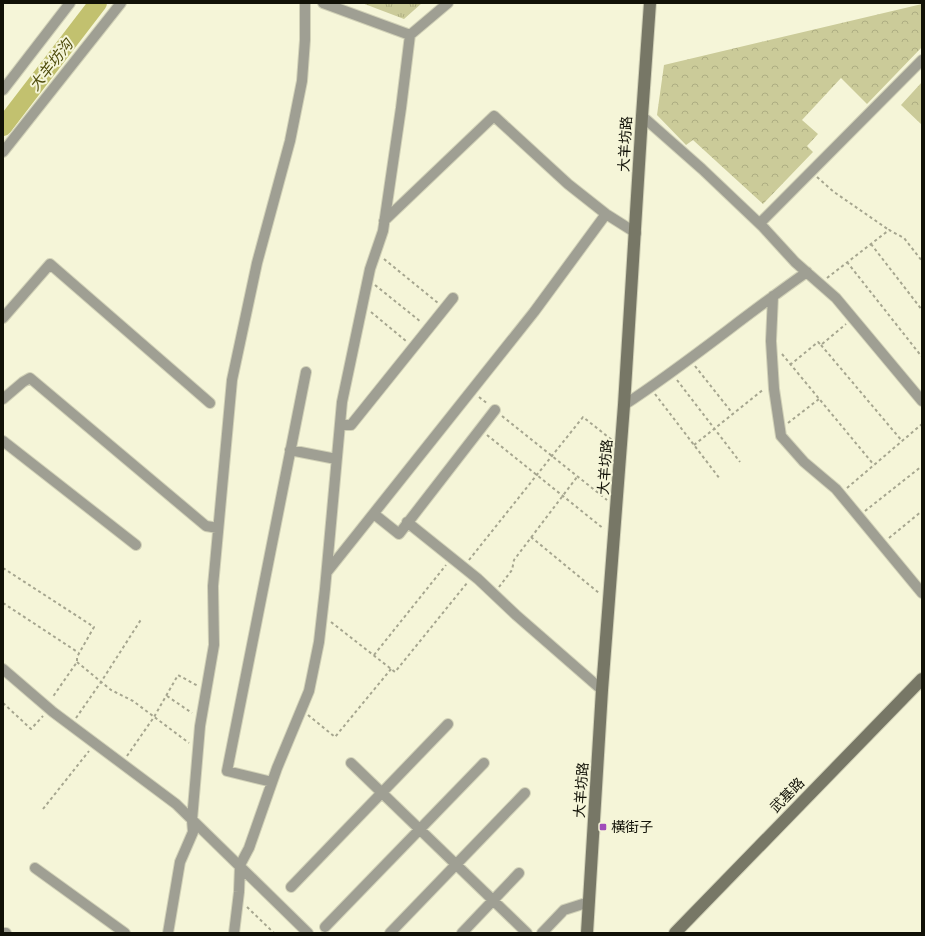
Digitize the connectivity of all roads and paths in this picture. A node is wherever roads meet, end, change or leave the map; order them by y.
1 (70, 3) edge
2 (121, 3) edge
3 (305, 3) edge
4 (323, 3) edge
5 (448, 3) edge
6 (650, 3) edge
7 (410, 35) junction
8 (922, 60) edge
9 (3, 90) edge
10 (642, 116) junction
11 (3, 152) edge
12 (811, 172) junction
13 (606, 214) junction
14 (384, 221) junction
15 (760, 224) junction
16 (889, 230) junction
17 (636, 233) junction
18 (871, 244) junction
19 (376, 252) junction
20 (922, 261) edge
21 (847, 262) junction
22 (807, 272) junction
23 (368, 279) junction
24 (819, 283) junction
25 (773, 296) junction
26 (453, 298) dead end
27 (438, 303) dead end
28 (362, 305) junction
29 (922, 310) edge
30 (3, 318) edge
31 (854, 318) junction
32 (421, 322) dead end
33 (771, 341) junction
34 (407, 342) dead end
35 (821, 345) junction
36 (922, 357) edge
37 (690, 359) junction
38 (790, 365) junction
39 (306, 372) dead end
40 (671, 373) junction
41 (773, 382) junction
42 (651, 388) junction
43 (471, 390) junction
44 (3, 399) edge
45 (819, 399) junction
46 (922, 401) edge
47 (210, 403) dead end
48 (624, 405) junction
49 (495, 410) junction
50 (733, 414) junction
51 (922, 424) edge
52 (340, 425) junction
53 (714, 429) junction
54 (480, 430) junction
55 (780, 430) junction
56 (3, 441) edge
57 (902, 441) junction
58 (694, 445) junction
59 (621, 448) junction
60 (290, 450) junction
61 (552, 456) junction
62 (336, 459) junction
63 (740, 462) dead end
64 (874, 465) junction
65 (922, 466) edge
66 (537, 475) junction
67 (578, 476) junction
68 (720, 479) dead end
69 (840, 494) junction
70 (563, 496) junction
71 (617, 508) junction
72 (922, 511) edge
73 (374, 514) junction
74 (859, 517) junction
75 (407, 522) junction
76 (218, 528) junction
77 (531, 537) junction
78 (614, 537) junction
79 (881, 544) junction
80 (136, 545) dead end
81 (452, 558) junction
82 (463, 567) junction
83 (3, 568) edge
84 (327, 572) junction
85 (473, 575) junction
86 (922, 593) edge
87 (494, 594) junction
88 (609, 602) junction
89 (3, 603) edge
90 (322, 616) junction
91 (142, 618) dead end
92 (79, 653) junction
93 (374, 655) junction
94 (77, 662) junction
95 (3, 669) edge
96 (390, 669) junction
97 (922, 679) edge
98 (102, 682) junction
99 (602, 690) junction
100 (206, 691) junction
101 (167, 696) junction
102 (3, 703) edge
103 (48, 708) junction
104 (301, 710) junction
105 (154, 717) junction
106 (202, 720) junction
107 (448, 724) dead end
108 (70, 725) junction
109 (95, 744) junction
110 (198, 749) junction
111 (350, 763) dead end
112 (484, 763) dead end
113 (121, 764) junction
114 (272, 782) junction
115 (382, 793) junction
116 (525, 793) dead end
117 (43, 809) dead end
118 (192, 820) junction
119 (420, 829) junction
120 (456, 864) junction
121 (240, 866) junction
122 (35, 868) dead end
123 (519, 873) dead end
124 (291, 887) dead end
125 (238, 899) junction
126 (493, 900) junction
127 (589, 902) junction
128 (325, 927) dead end
129 (125, 933) edge
130 (168, 933) edge
131 (234, 933) edge
132 (274, 933) edge
133 (308, 933) edge
134 (390, 933) edge
135 (462, 933) edge
136 (528, 933) edge
137 (542, 933) edge
138 (587, 933) edge
139 (675, 933) edge

1 - 9 street
2 - 11 street
3 - 76 street
4 - 7 street
5 - 7 street
6 - 10 main road, 大羊坊路
7 - 14 street
8 - 12 street
10 - 15 street
10 - 17 main road, 大羊坊路
12 - 15 street
12 - 16 path
13 - 14 street
13 - 17 street
13 - 43 street
14 - 19 street
15 - 22 street
16 - 18 path
16 - 20 path
17 - 48 main road, 大羊坊路
18 - 21 path
18 - 29 path
19 - 23 street
19 - 27 path
21 - 24 path
21 - 36 path
22 - 24 street
22 - 25 street
23 - 28 street
23 - 32 path
24 - 31 street
25 - 33 street
25 - 37 street
26 - 52 street
28 - 34 path
28 - 52 street
30 - 47 street
31 - 35 path
31 - 46 street
33 - 38 path
33 - 41 street
35 - 38 path
35 - 57 path
37 - 40 street
37 - 50 path
38 - 45 path
39 - 60 street
40 - 42 street
40 - 53 path
41 - 50 path
41 - 55 street
42 - 48 street
42 - 58 path
43 - 49 path
43 - 73 street
44 - 76 street
45 - 55 path
45 - 64 path
48 - 59 main road, 大羊坊路
49 - 54 street
49 - 61 path
50 - 53 path
51 - 57 path
52 - 62 street
53 - 58 path
53 - 63 path
54 - 66 path
54 - 75 street
55 - 69 street
56 - 80 street
57 - 64 path
58 - 68 path
59 - 61 path
59 - 71 main road, 大羊坊路
60 - 62 street
60 - 114 street
61 - 66 path
61 - 67 path
62 - 84 street
64 - 69 path
65 - 74 path
66 - 70 path
66 - 82 path
67 - 70 path
67 - 71 path
69 - 74 street
70 - 77 path
70 - 78 path
71 - 78 main road, 大羊坊路
72 - 79 path
73 - 75 street
73 - 84 street
74 - 79 street
75 - 81 street
76 - 100 street
77 - 87 path
77 - 88 path
78 - 88 main road, 大羊坊路
79 - 86 street
81 - 82 street
81 - 93 path
82 - 85 street
83 - 92 path
84 - 90 street
85 - 87 street
85 - 96 path
87 - 99 street
88 - 99 main road, 大羊坊路
89 - 92 path
90 - 93 path
90 - 104 street
91 - 98 path
92 - 94 path
93 - 96 path
94 - 98 path
94 - 103 path
95 - 103 street
96 - 104 path
97 - 139 main road, 武基路
98 - 105 path
98 - 108 path
99 - 127 main road, 大羊坊路
100 - 101 path
100 - 106 street
101 - 105 path
101 - 106 path
102 - 103 path
103 - 108 street
104 - 114 street
105 - 110 path
105 - 113 path
106 - 110 street
107 - 115 street
108 - 109 street
109 - 113 street
109 - 117 path
110 - 118 street
111 - 115 street
112 - 119 street
113 - 118 street
114 - 121 street
115 - 119 street
115 - 124 street
116 - 120 street
118 - 121 street
118 - 130 street
119 - 120 street
119 - 128 street
120 - 126 street
120 - 134 street
121 - 125 street
121 - 133 street
122 - 129 street
123 - 126 street
125 - 131 street
125 - 132 path
126 - 135 street
126 - 136 street
127 - 137 street
127 - 138 main road, 大羊坊路

